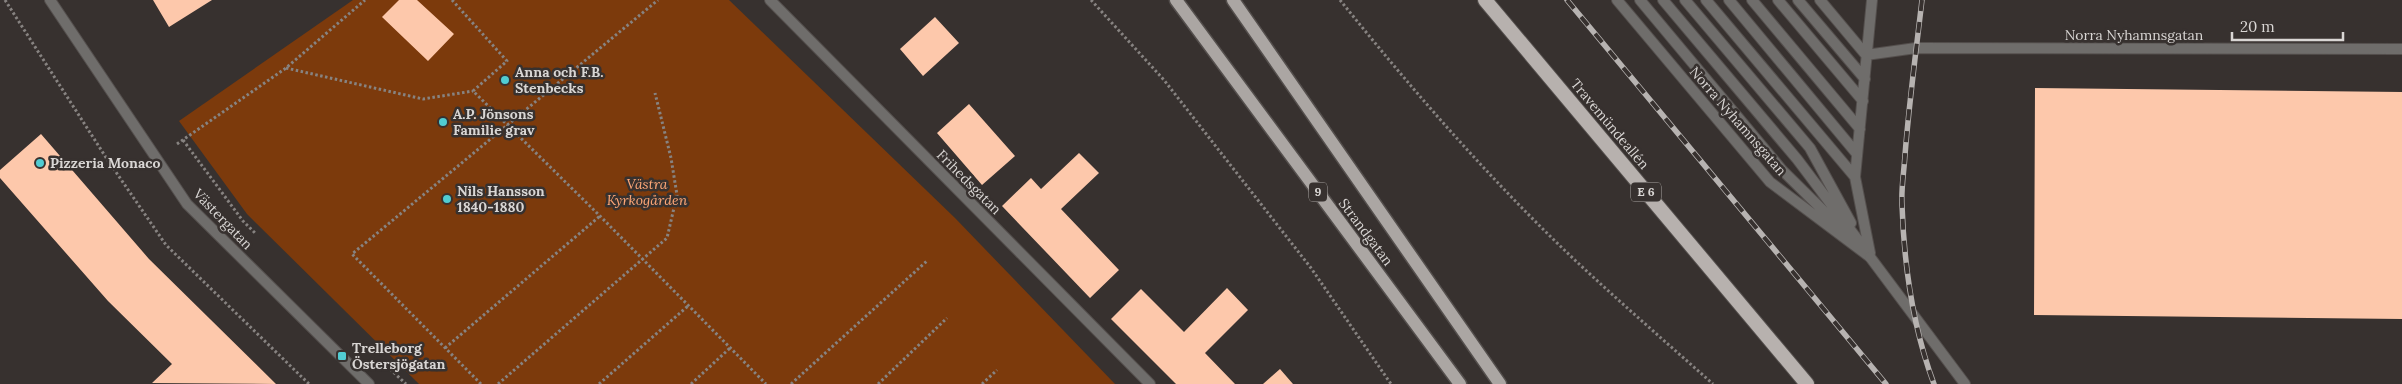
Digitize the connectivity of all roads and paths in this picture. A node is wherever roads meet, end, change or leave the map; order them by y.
1 (5, 0) edge
2 (50, 0) edge
3 (365, 0) edge
4 (452, 0) edge
5 (658, 0) edge
6 (770, 0) edge
7 (1091, 0) edge
8 (1176, 0) edge
9 (1233, 0) edge
10 (1340, 0) edge
11 (1485, 0) edge
12 (1617, 0) edge
13 (1640, 0) edge
14 (1663, 0) edge
15 (1685, 0) edge
16 (1706, 0) edge
17 (1728, 0) edge
18 (1752, 0) edge
19 (1778, 0) edge
20 (1798, 0) edge
21 (1820, 0) edge
22 (1872, 0) edge
23 (2402, 49) edge
24 (1866, 55) junction
25 (286, 68) junction
26 (1865, 79) junction
27 (473, 90) junction
28 (655, 93) dead end
29 (1863, 101) junction
30 (507, 125) junction
31 (1860, 129) junction
32 (183, 140) junction
33 (1857, 154) junction
34 (156, 158) junction
35 (1855, 177) junction
36 (600, 216) junction
37 (257, 235) dead end
38 (1870, 257) junction
39 (928, 260) dead end
40 (642, 261) junction
41 (688, 306) junction
42 (947, 318) dead end
43 (444, 348) junction
44 (730, 348) junction
45 (386, 364) dead end
46 (997, 370) dead end
47 (400, 378) junction
48 (394, 383) edge
49 (309, 384) edge
50 (369, 384) edge
51 (406, 384) edge
52 (481, 384) edge
53 (498, 384) edge
54 (599, 384) edge
55 (690, 384) edge
56 (766, 384) edge
57 (791, 384) edge
58 (878, 384) edge
59 (982, 384) edge
60 (1150, 384) edge
61 (1391, 384) edge
62 (1460, 384) edge
63 (1500, 384) edge
64 (1713, 384) edge
65 (1807, 384) edge
66 (1965, 384) edge

1 - 49 path
2 - 34 street, Västergatan
3 - 25 path
4 - 27 path
5 - 30 path
6 - 60 street, Frihedsgatan
7 - 61 path
8 - 62 main road, Strandgatan / 9
9 - 63 main road, Strandgatan
10 - 64 path
11 - 65 highway, Travemündeallén / E 6
12 - 38 street, Norra Nyhamnsgatan
13 - 38 street
14 - 38 street
15 - 38 street
16 - 35 street
17 - 33 street
18 - 31 street
19 - 29 street
20 - 26 street
21 - 24 street
22 - 24 street
23 - 24 street, Norra Nyhamnsgatan
24 - 26 street
25 - 27 path
25 - 32 path
26 - 29 street
27 - 30 path
28 - 40 path
29 - 31 street
30 - 36 path
30 - 43 path
31 - 33 street
32 - 34 path
32 - 37 path
33 - 35 street
34 - 50 street, Västergatan
35 - 38 street
36 - 40 path
36 - 43 path
38 - 66 street, Norra Nyhamnsgatan
39 - 57 path
40 - 41 path
40 - 53 path
41 - 44 path
41 - 54 path
42 - 58 path
43 - 52 path
44 - 55 path
44 - 56 path
45 - 47 path
46 - 59 path
47 - 48 path
47 - 51 path

